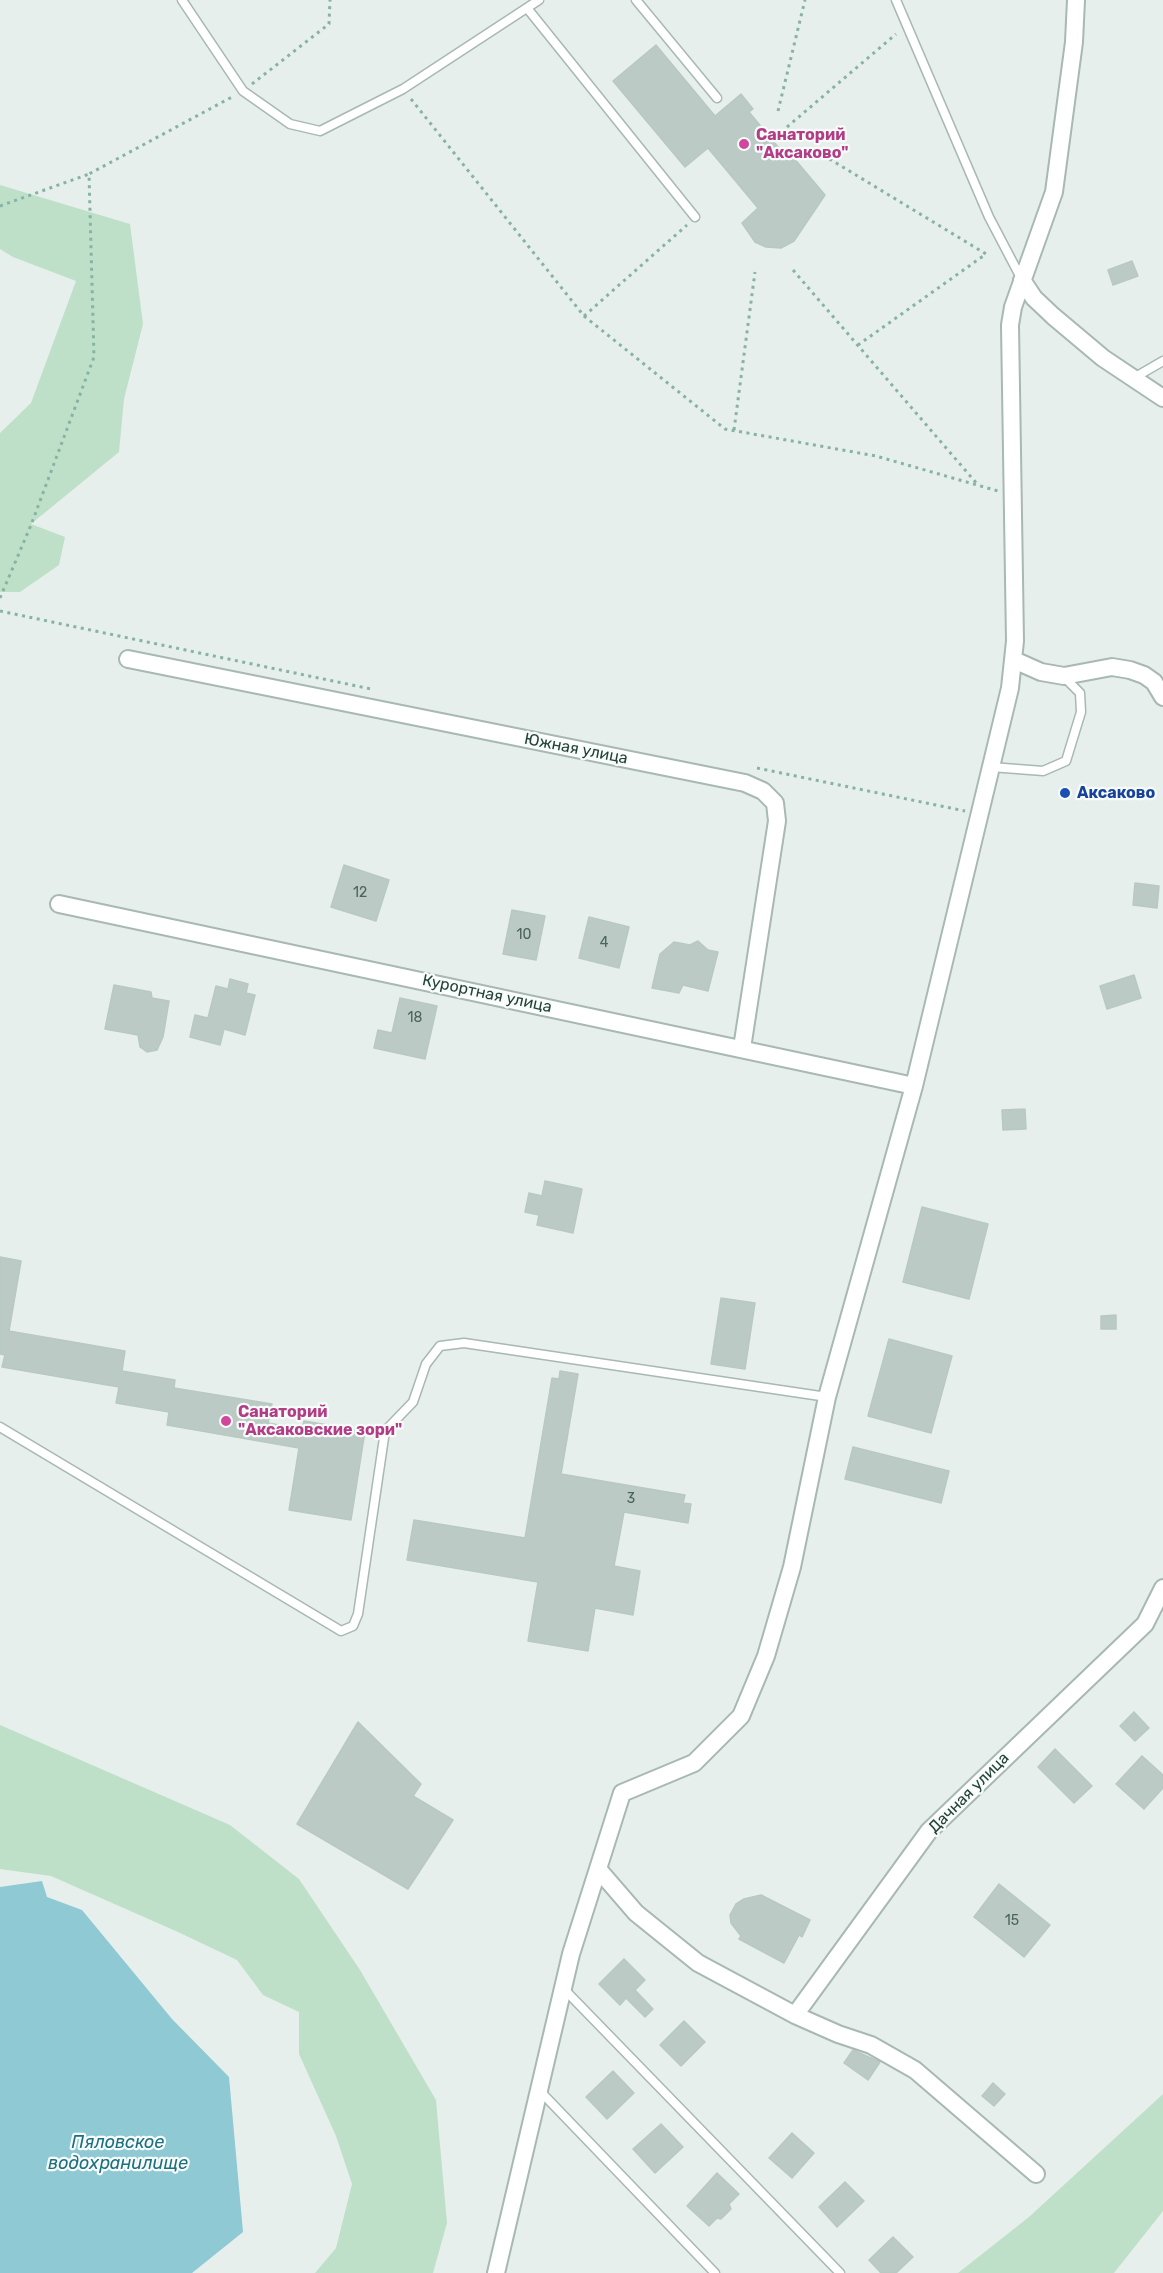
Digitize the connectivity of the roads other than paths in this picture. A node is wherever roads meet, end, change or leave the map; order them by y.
1 (182, 0) edge
2 (539, 0) edge
3 (636, 0) edge
4 (896, 0) edge
5 (1076, 0) edge
6 (527, 8) junction
7 (717, 98) dead end
8 (695, 217) road end
9 (1022, 280) junction
10 (1163, 361) edge
11 (1132, 379) junction
12 (1163, 398) edge
13 (128, 659) dead end
14 (1014, 660) junction
15 (1064, 676) junction
16 (1163, 697) edge
17 (991, 767) junction
18 (59, 904) dead end
19 (742, 1048) junction
20 (914, 1086) junction
21 (827, 1397) junction
22 (0, 1427) edge
23 (1163, 1588) edge
24 (598, 1869) junction
25 (563, 1988) junction
26 (795, 2015) junction
27 (540, 2091) junction
28 (1036, 2174) dead end
29 (496, 2273) edge
30 (715, 2273) edge
31 (840, 2273) edge

1 - 6 lane
2 - 6 lane
3 - 7 lane
4 - 9 lane
5 - 9 street
6 - 8 lane
9 - 11 street
9 - 14 street
10 - 11 lane
11 - 12 street
13 - 19 street, Южная улица
14 - 15 street
14 - 17 street
15 - 16 street
15 - 17 lane
17 - 20 street
18 - 19 street, Курортная улица
19 - 20 street, Курортная улица
20 - 21 street
21 - 22 lane
21 - 24 street
23 - 26 street, Дачная улица
24 - 25 street
24 - 26 street
25 - 27 street
25 - 31 lane
26 - 28 street
27 - 29 street
27 - 30 lane

